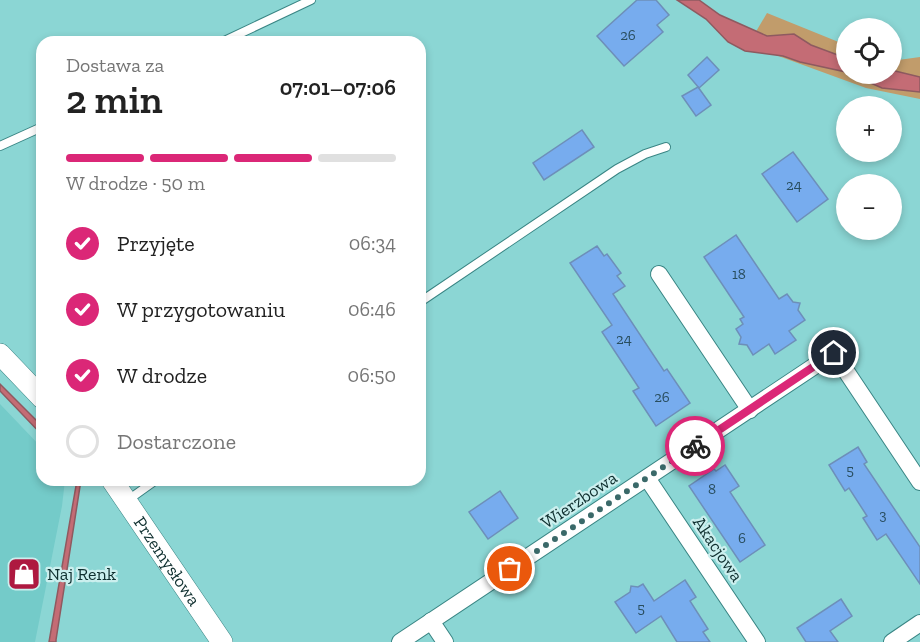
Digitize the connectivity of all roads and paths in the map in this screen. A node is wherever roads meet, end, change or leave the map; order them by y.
1 (311, 0) edge
2 (235, 36) edge
3 (36, 130) edge
4 (0, 146) edge
5 (666, 147) dead end
6 (659, 274) dead end
7 (426, 298) edge
8 (0, 354) edge
9 (36, 392) edge
10 (750, 410) junction
11 (647, 478) junction
12 (920, 482) edge
13 (116, 486) edge
14 (147, 486) edge
15 (127, 500) junction
16 (431, 621) junction
17 (920, 623) edge
18 (222, 642) edge
19 (400, 642) edge
20 (445, 642) edge
21 (757, 642) edge
22 (892, 642) edge

1 - 2 lane
3 - 4 lane
5 - 7 lane
6 - 10 street
8 - 9 street
10 - 11 street, Wierzbowa
10 - 12 street, Wierzbowa
11 - 16 street, Wierzbowa
11 - 21 street, Akacjowa
13 - 15 street, Przemysłowa
14 - 15 lane
15 - 18 street, Przemysłowa
16 - 19 street, Wierzbowa
16 - 20 street
17 - 22 street

